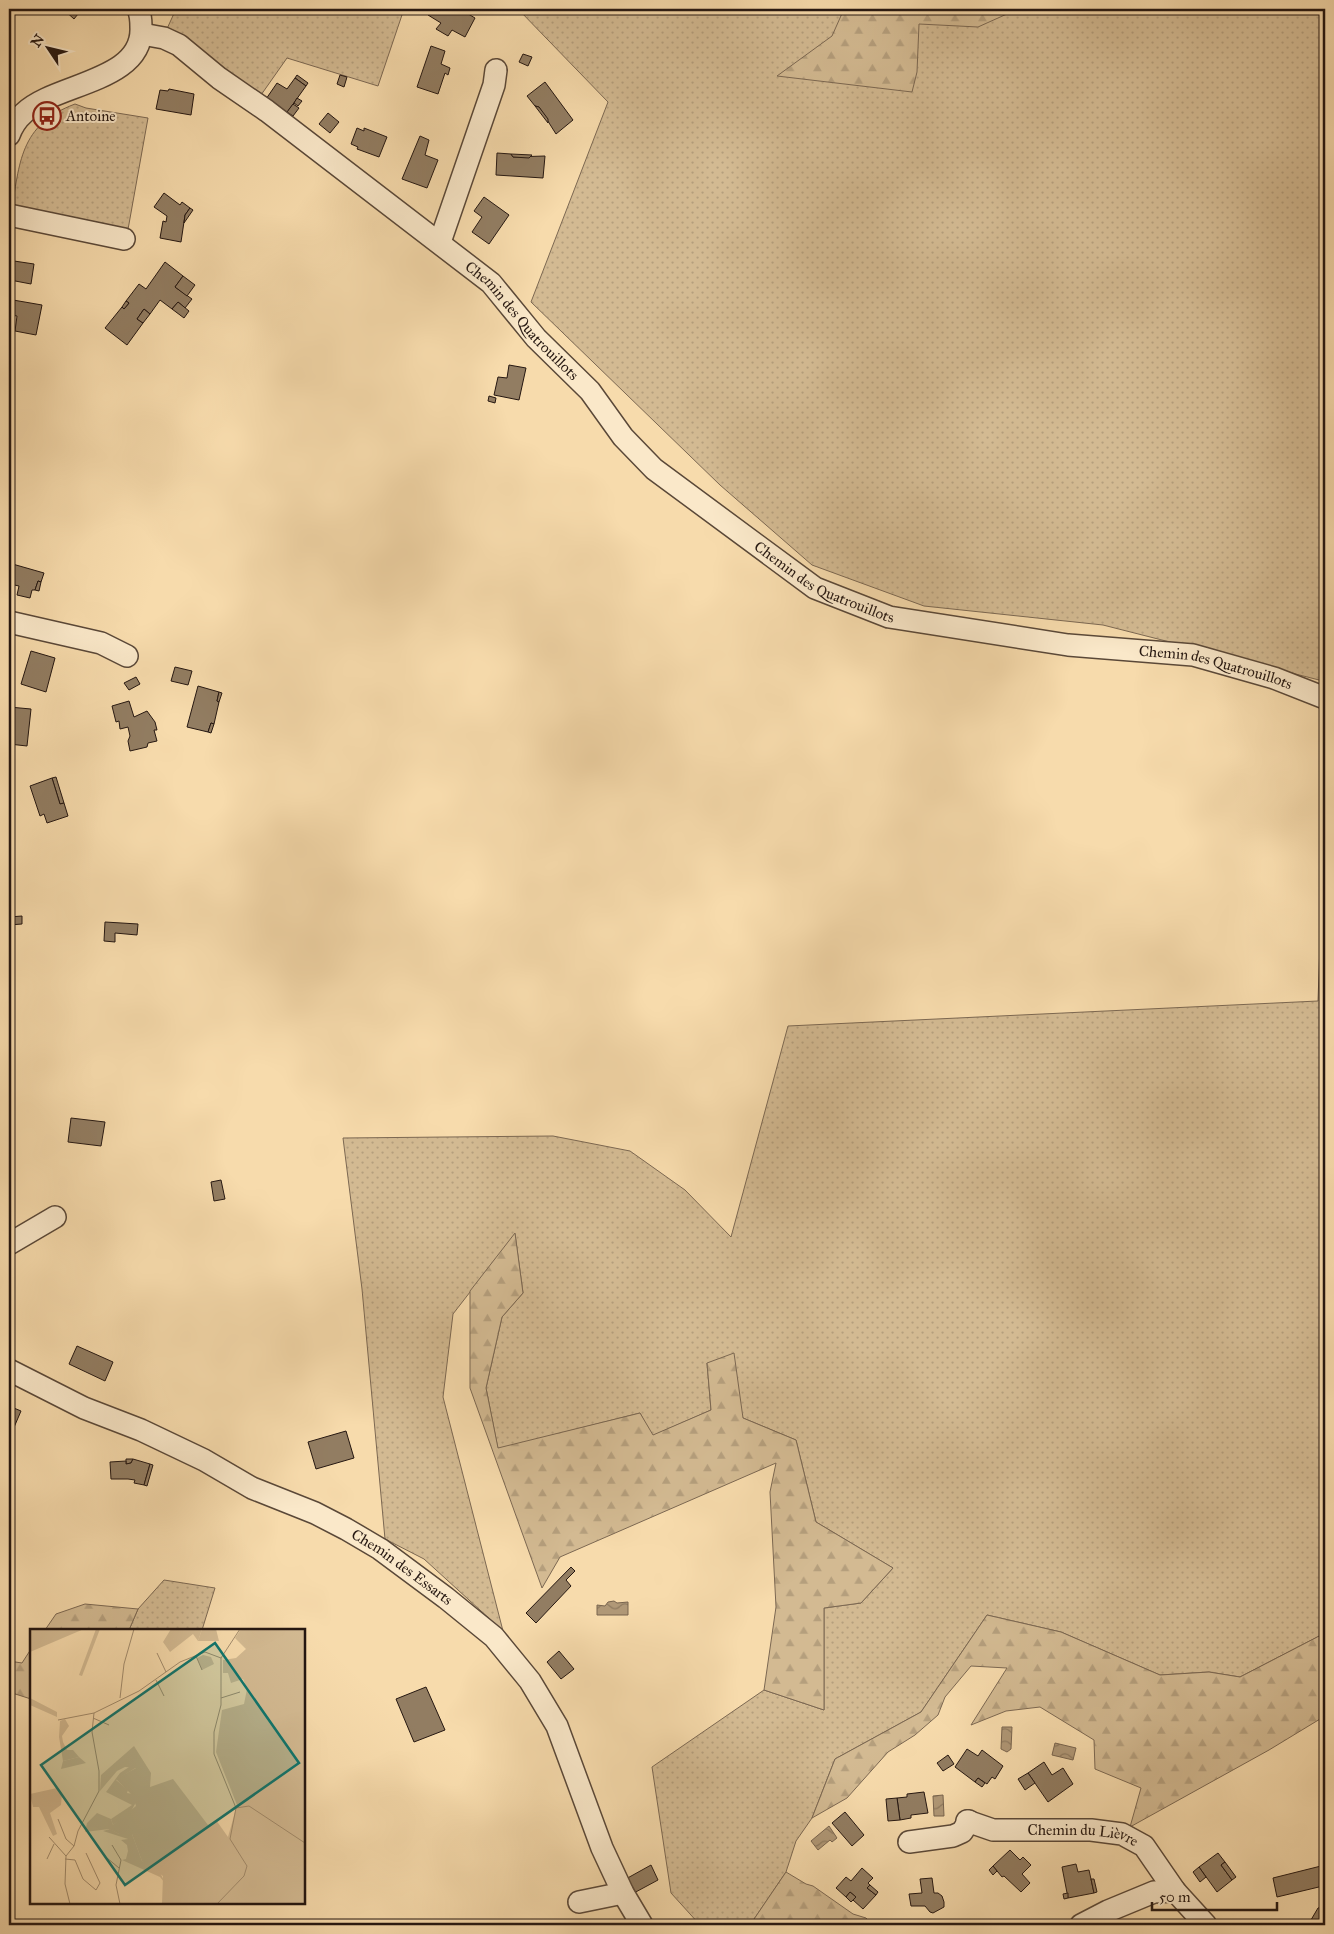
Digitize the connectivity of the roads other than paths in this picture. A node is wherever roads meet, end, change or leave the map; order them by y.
1 (138, 9) edge
2 (142, 34) junction
3 (496, 70) dead end
4 (9, 135) edge
5 (9, 215) edge
6 (124, 239) dead end
7 (440, 242) junction
8 (9, 622) edge
9 (127, 656) dead end
10 (1325, 698) edge
11 (55, 1218) dead end
12 (9, 1244) edge
13 (9, 1370) edge
14 (909, 1842) dead end
15 (1175, 1890) junction
16 (623, 1893) junction
17 (579, 1902) dead end
18 (642, 1925) edge
19 (1081, 1925) edge
20 (1206, 1925) edge

1 - 2 street
2 - 4 street
2 - 7 street, Chemin des Quatrouillots
3 - 7 street
5 - 6 street
7 - 10 street, Chemin des Quatrouillots
8 - 9 street
11 - 12 street
13 - 16 street, Chemin des Essarts
14 - 15 street, Chemin du Lièvre
15 - 19 street
15 - 20 street, Chemin du Lièvre
16 - 17 street
16 - 18 street, Chemin des Essarts

